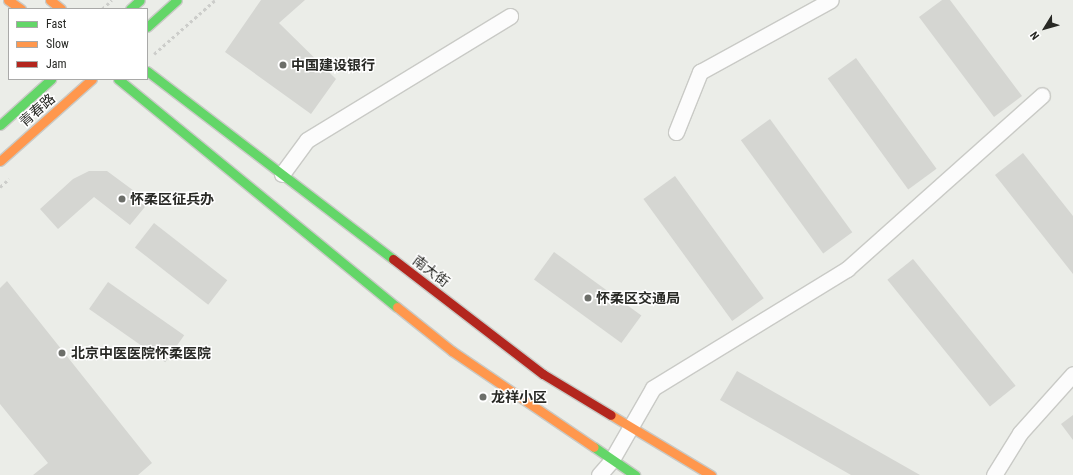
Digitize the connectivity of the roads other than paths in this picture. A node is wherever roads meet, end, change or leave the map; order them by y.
1 (8, 0) edge
2 (50, 0) edge
3 (140, 0) edge
4 (177, 0) edge
5 (831, 0) edge
6 (20, 8) edge
7 (60, 8) edge
8 (131, 8) edge
9 (510, 16) dead end
10 (148, 26) edge
11 (148, 72) edge
12 (50, 80) edge
13 (91, 80) edge
14 (119, 80) edge
15 (1042, 95) dead end
16 (0, 125) edge
17 (676, 132) dead end
18 (0, 161) edge
19 (282, 174) junction
20 (1073, 374) edge
21 (630, 425) junction
22 (611, 462) junction
23 (599, 475) edge
24 (635, 475) edge
25 (711, 475) edge
26 (994, 475) edge

1 - 6 main road
2 - 7 main road
3 - 8 main road
4 - 10 main road
5 - 17 street
9 - 19 street
11 - 19 main road, 南大街
12 - 16 main road, 青春路
13 - 18 main road, 青春路
14 - 22 main road
15 - 21 street
19 - 21 main road, 南大街
20 - 26 street
21 - 22 street
21 - 25 main road, 南大街
22 - 23 street
22 - 24 main road

